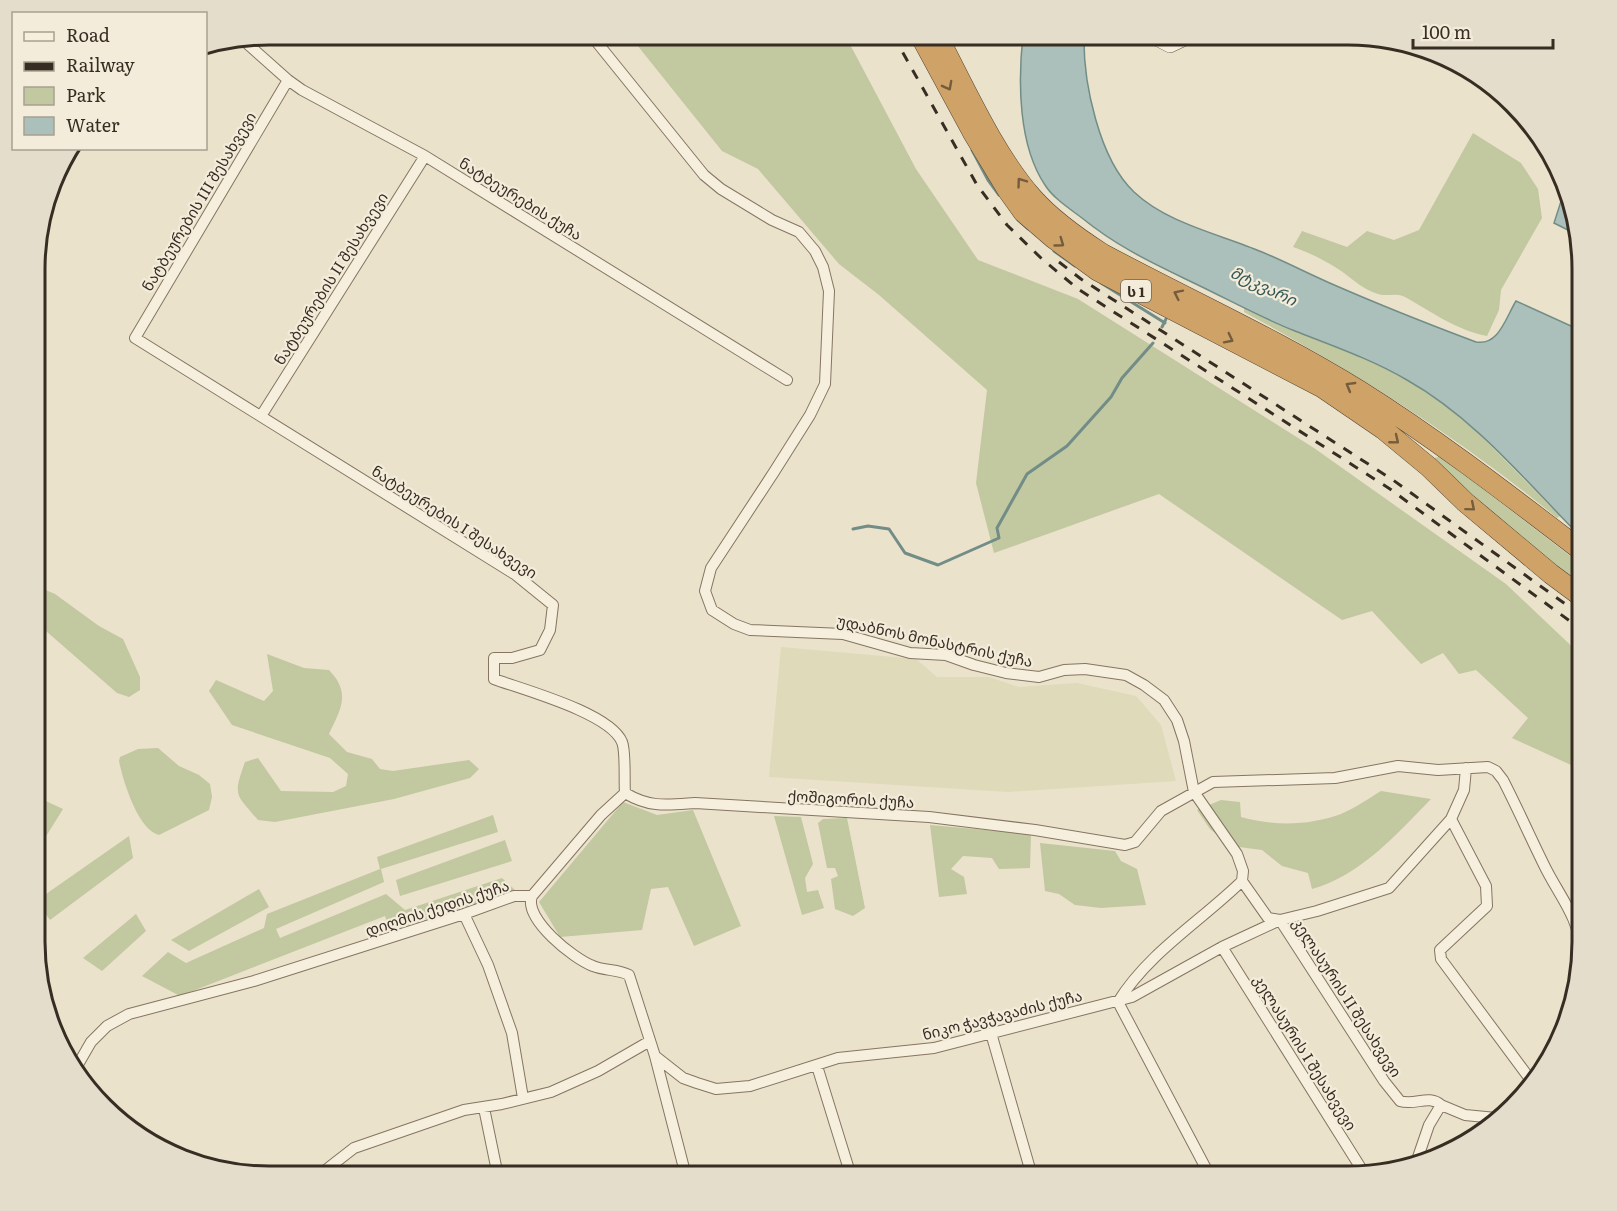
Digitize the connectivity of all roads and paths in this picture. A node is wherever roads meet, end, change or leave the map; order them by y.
1 (599, 45) edge
2 (925, 45) edge
3 (942, 45) edge
4 (250, 46) edge
5 (288, 80) junction
6 (425, 156) junction
7 (135, 338) joint
8 (787, 380) dead end
9 (261, 416) junction
10 (1572, 543) edge
11 (1572, 590) edge
12 (1466, 768) junction
13 (1194, 792) junction
14 (625, 793) junction
15 (1451, 819) junction
16 (1242, 881) junction
17 (532, 896) junction
18 (464, 914) junction
19 (1572, 915) edge
20 (1280, 920) junction
21 (1222, 947) junction
22 (1118, 1002) junction
23 (992, 1033) junction
24 (650, 1041) junction
25 (655, 1056) junction
26 (80, 1061) edge
27 (817, 1066) junction
28 (1528, 1076) edge
29 (523, 1098) junction
30 (1441, 1105) junction
31 (484, 1108) junction
32 (1488, 1116) edge
33 (1419, 1154) edge
34 (331, 1166) edge
35 (496, 1166) edge
36 (683, 1166) edge
37 (848, 1166) edge
38 (1029, 1166) edge
39 (1205, 1166) edge
40 (1360, 1166) edge

1 - 13 street, უდაბნოს მონასტრის ქუჩა
2 -> 11 highway, ს 1
10 -> 3 highway, ს 1
4 - 5 street, ნატბეურების ქუჩა
5 - 6 street, ნატბეურების ქუჩა
5 - 7 street, ნატბეურების III შესახვევი
6 - 8 street, ნატბეურების ქუჩა
6 - 9 street, ნატბეურების II შესახვევი
7 - 9 street, ნატბეურების I შესახვევი
9 - 14 street, ნატბეურების I შესახვევი
12 - 13 street, ქოშიგორის ქუჩა
12 - 15 street, ნიკო ჭავჭავაძის ქუჩა
12 - 19 street, ქოშიგორის ქუჩა
13 - 14 street, ქოშიგორის ქუჩა
13 - 16 street, უდაბნოს მონასტრის ქუჩა
14 - 17 street
15 - 20 street, ნიკო ჭავჭავაძის ქუჩა
15 - 28 street
16 - 20 street, კელასურის II შესახვევი
16 - 22 street
17 - 18 street, დიღმის ქედის ქუჩა
17 - 24 street, დიღმის ქედის ქუჩა
18 - 26 street, დიღმის ქედის ქუჩა
18 - 29 street
20 - 21 street, ნიკო ჭავჭავაძის ქუჩა
20 - 30 street, კელასურის II შესახვევი
21 - 22 street, ნიკო ჭავჭავაძის ქუჩა
21 - 40 street, კელასურის I შესახვევი
22 - 23 street, ნიკო ჭავჭავაძის ქუჩა
22 - 39 street
23 - 27 street, ნიკო ჭავჭავაძის ქუჩა
23 - 38 street
24 - 25 street, დიღმის ქედის ქუჩა
24 - 29 street
25 - 27 street, ნიკო ჭავჭავაძის ქუჩა
25 - 36 street, დიღმის ქედის ქუჩა
27 - 37 street
29 - 31 street
30 - 32 street
30 - 33 street
31 - 34 street
31 - 35 street

